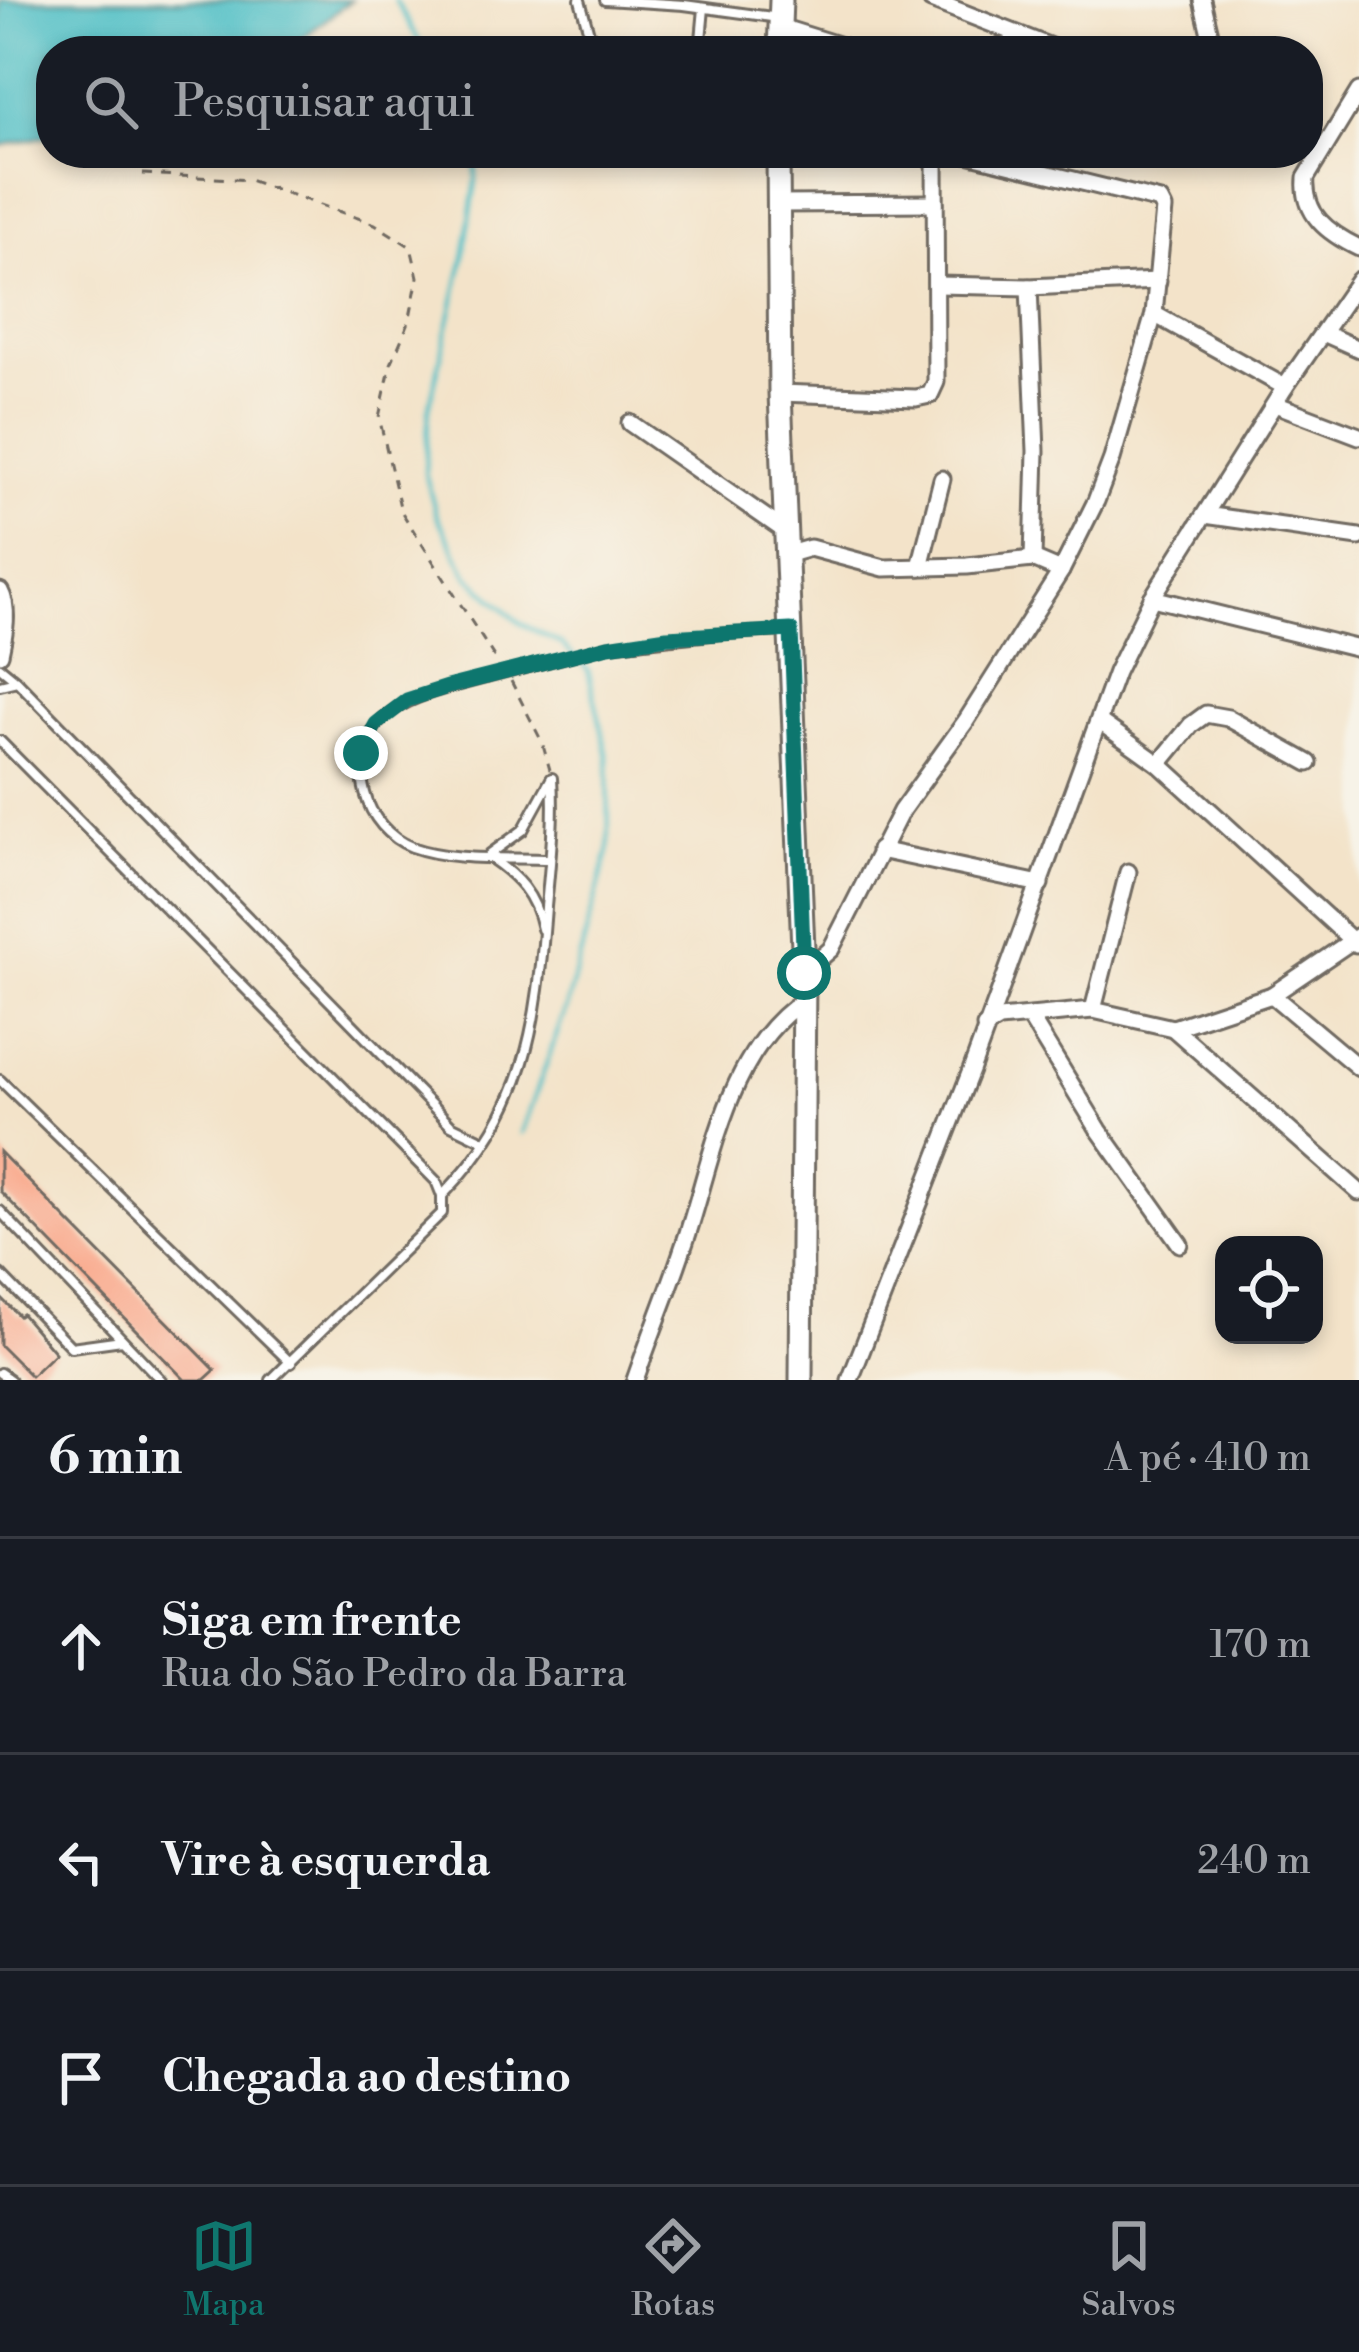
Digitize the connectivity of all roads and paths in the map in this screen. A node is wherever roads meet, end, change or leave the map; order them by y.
1 (580, 0) edge
2 (605, 0) edge
3 (931, 0) edge
4 (1202, 0) edge
5 (704, 8) junction
6 (780, 15) edge
7 (590, 36) edge
8 (701, 36) edge
9 (825, 36) edge
10 (1020, 36) edge
11 (1210, 36) edge
12 (1359, 91) edge
13 (1323, 150) edge
14 (778, 168) edge
15 (935, 168) edge
16 (1025, 168) edge
17 (1312, 168) edge
18 (143, 174) dead end
19 (935, 203) junction
20 (778, 204) junction
21 (1359, 248) edge
22 (1359, 280) edge
23 (1158, 281) junction
24 (938, 285) junction
25 (1029, 286) junction
26 (1154, 314) junction
27 (1323, 333) junction
28 (1359, 349) edge
29 (1285, 387) junction
30 (780, 393) junction
31 (1275, 404) junction
32 (630, 422) dead end
33 (1359, 436) edge
34 (942, 479) dead end
35 (1205, 515) junction
36 (1359, 537) edge
37 (789, 544) junction
38 (1033, 559) junction
39 (920, 567) junction
40 (1061, 572) junction
41 (0, 591) edge
42 (1152, 598) junction
43 (791, 630) junction
44 (1359, 649) edge
45 (0, 654) edge
46 (0, 668) edge
47 (17, 681) junction
48 (0, 685) edge
49 (1100, 722) junction
50 (0, 741) edge
51 (1309, 763) dead end
52 (1159, 764) junction
53 (552, 778) junction
54 (879, 850) junction
55 (488, 856) junction
56 (550, 859) junction
57 (1128, 872) dead end
58 (1040, 884) junction
59 (544, 940) junction
60 (1356, 941) edge
61 (804, 973) junction
62 (1272, 994) junction
63 (802, 1001) junction
64 (1093, 1010) junction
65 (1031, 1019) junction
66 (985, 1027) junction
67 (1173, 1028) junction
68 (1359, 1068) edge
69 (0, 1080) edge
70 (485, 1142) junction
71 (1359, 1192) edge
72 (442, 1196) junction
73 (0, 1211) edge
74 (1180, 1244) dead end
75 (0, 1274) edge
76 (122, 1340) junction
77 (291, 1363) junction
78 (0, 1373) edge
79 (10, 1380) edge
80 (160, 1380) edge
81 (271, 1380) edge
82 (635, 1380) edge
83 (801, 1380) edge
84 (850, 1380) edge

1 - 7 lane
2 - 5 lane
3 - 10 street
4 - 11 street
5 - 6 lane
5 - 8 lane
6 - 9 street
12 - 13 street
14 - 20 street
15 - 19 street
16 - 23 street
17 - 21 street
18 - 53 path
19 - 20 street
19 - 24 street
20 - 30 street
22 - 27 street
23 - 25 street
23 - 26 street
24 - 25 street
24 - 30 street
25 - 38 street
26 - 29 street
26 - 40 street
27 - 28 street
27 - 29 street
29 - 31 street
30 - 37 street
31 - 33 street
31 - 35 street
32 - 37 street
34 - 39 street
35 - 36 street
35 - 42 street
37 - 39 street
37 - 43 street
38 - 39 street
38 - 40 street
40 - 54 street
41 - 45 street
42 - 44 street
42 - 49 street
43 - 55 lane, bridge
43 - 61 street
46 - 47 lane
47 - 48 lane
47 - 70 lane
49 - 52 street
49 - 58 street
50 - 72 lane
51 - 52 street
52 - 60 street
53 - 55 lane
53 - 56 lane
54 - 58 street
54 - 61 street
55 - 56 lane
55 - 59 lane
56 - 59 lane
57 - 64 street
58 - 66 street
59 - 70 lane
60 - 62 street
61 - 63 street
62 - 67 street
62 - 68 street
63 - 82 street
63 - 83 street
64 - 65 street
64 - 67 street
65 - 66 street
65 - 74 street
66 - 84 street
67 - 71 street
69 - 77 lane
70 - 72 lane
72 - 77 lane
73 - 76 lane
75 - 76 lane
76 - 80 lane
77 - 81 lane
78 - 79 lane

